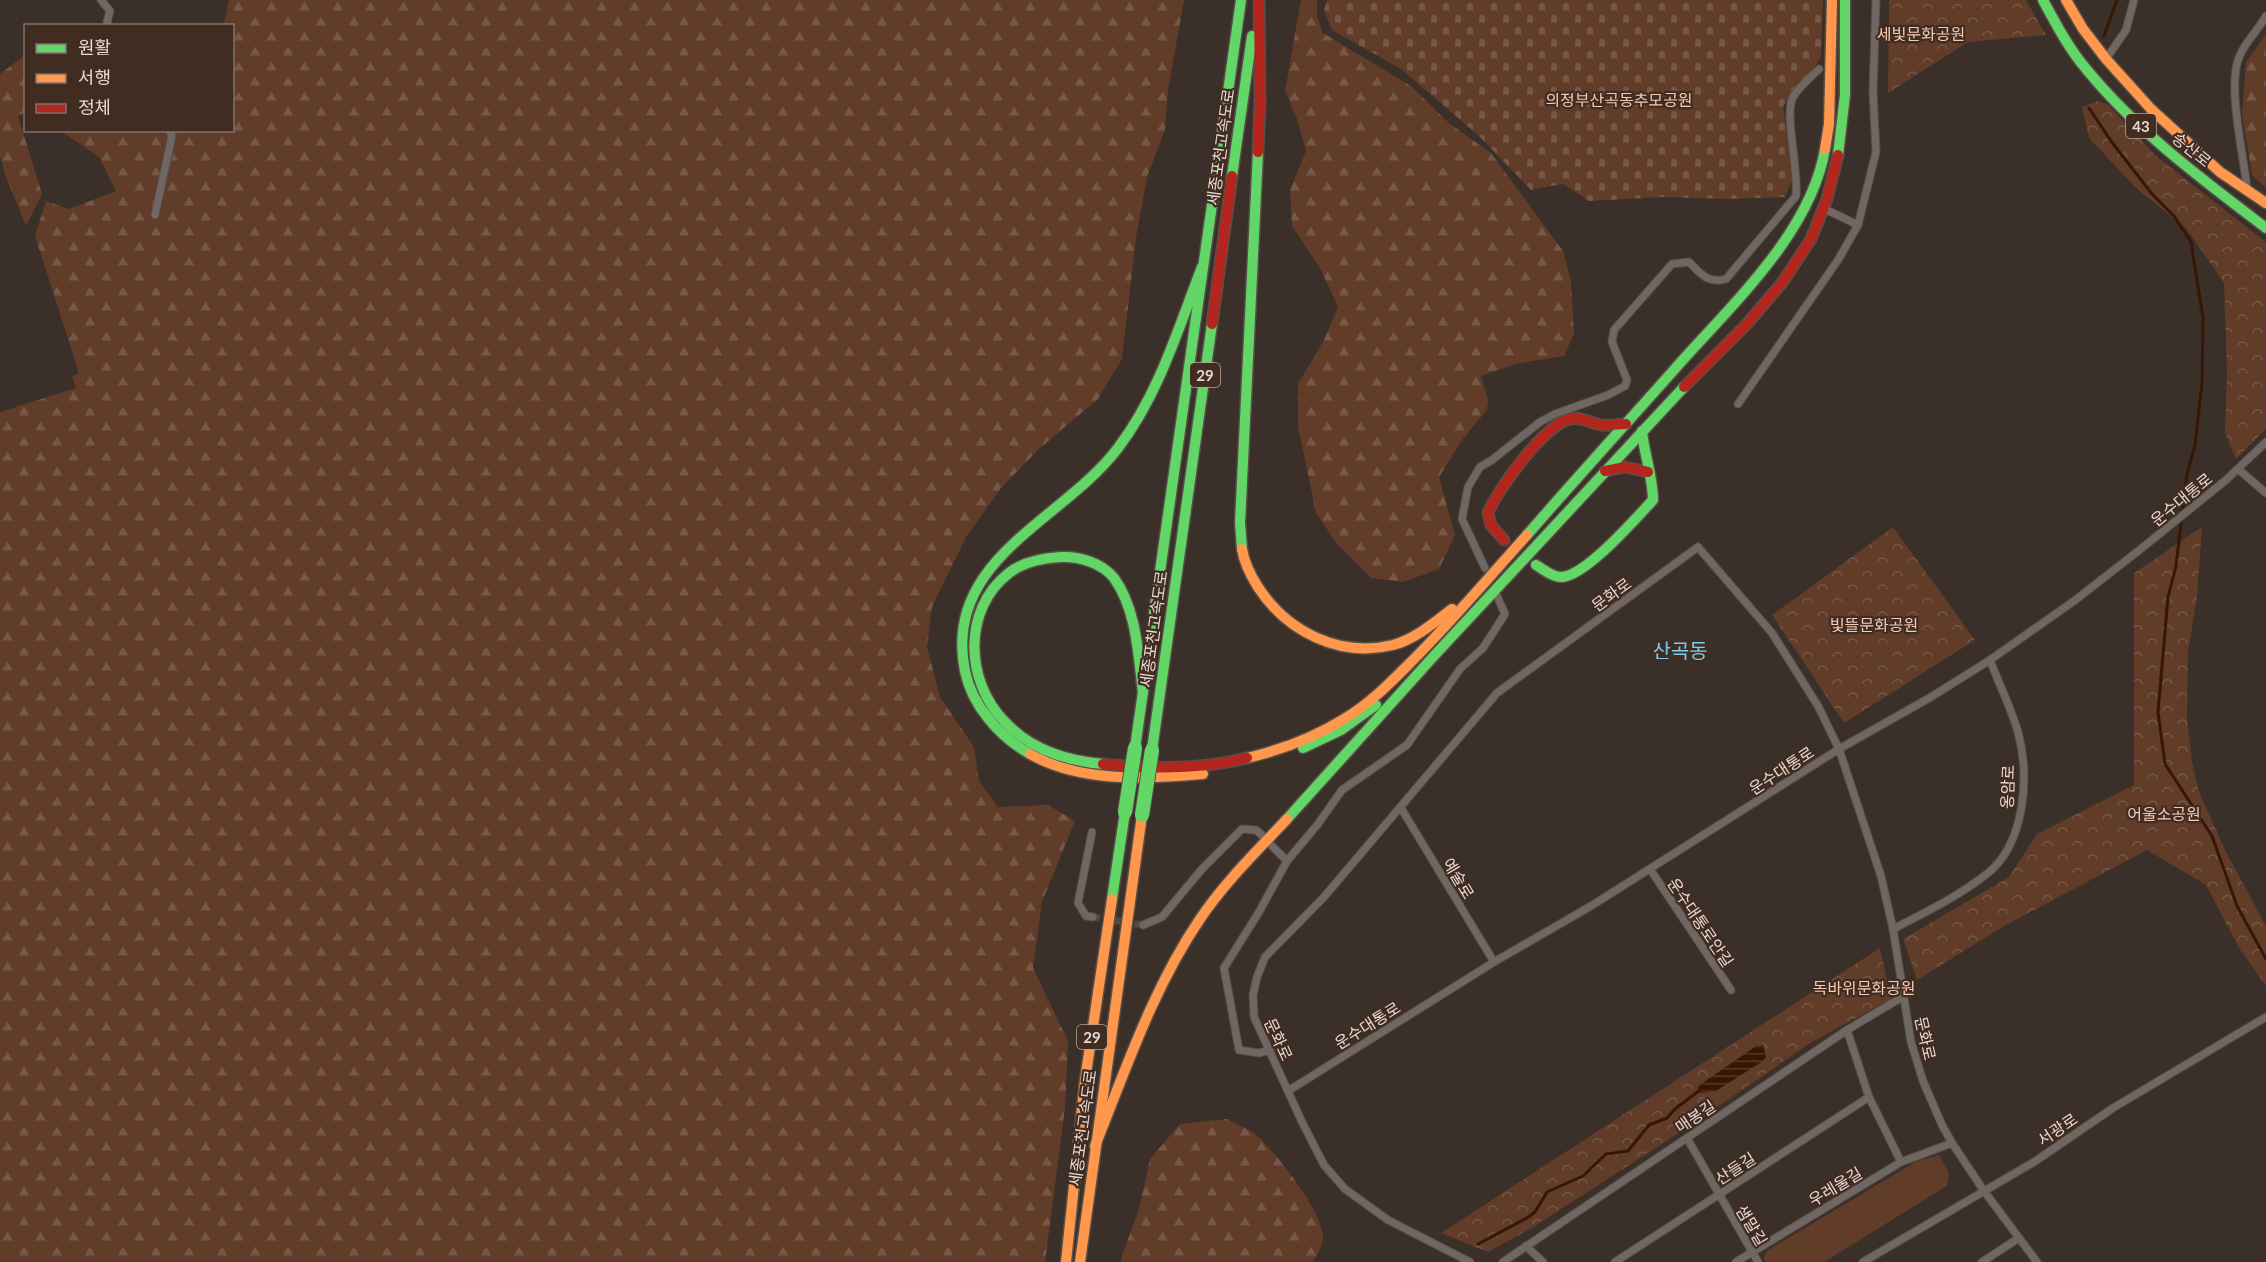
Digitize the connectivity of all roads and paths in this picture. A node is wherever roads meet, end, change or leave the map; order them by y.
1 (101, 0) edge
2 (1242, 0) edge
3 (1258, 0) edge
4 (1832, 0) edge
5 (1845, 0) edge
6 (1876, 0) edge
7 (2043, 0) edge
8 (2067, 0) edge
9 (2134, 0) edge
10 (2266, 16) edge
11 (108, 24) edge
12 (2106, 59) junction
13 (1819, 69) dead end
14 (170, 132) edge
15 (2247, 189) junction
16 (2266, 203) edge
17 (1828, 211) dead end
18 (155, 215) dead end
19 (1858, 225) junction
20 (2266, 228) edge
21 (1202, 267) junction
22 (1737, 404) dead end
23 (1589, 420) junction
24 (1626, 424) junction
25 (1642, 431) junction
26 (2266, 442) edge
27 (1599, 454) junction
28 (2238, 469) junction
29 (1605, 471) junction
30 (1648, 472) junction
31 (2266, 493) edge
32 (1504, 540) dead end
33 (1536, 565) dead end
34 (1485, 568) dead end
35 (1480, 588) junction
36 (1497, 596) dead end
37 (1432, 658) junction
38 (1990, 660) junction
39 (1143, 692) junction
40 (1839, 749) junction
41 (1401, 808) junction
42 (1092, 832) dead end
43 (1263, 836) dead end
44 (1271, 845) dead end
45 (1287, 861) junction
46 (1650, 869) junction
47 (1093, 917) dead end
48 (1143, 925) tunnel mouth
49 (1893, 929) junction
50 (1494, 962) junction
51 (1731, 990) dead end
52 (1904, 996) junction
53 (2266, 1017) edge
54 (1847, 1030) junction
55 (1270, 1050) junction
56 (1288, 1091) junction
57 (1869, 1096) junction
58 (1688, 1138) junction
59 (1952, 1143) junction
60 (1095, 1146) junction
61 (1901, 1161) junction
62 (1984, 1191) junction
63 (1718, 1195) junction
64 (2019, 1238) junction
65 (1527, 1246) junction
66 (1752, 1252) junction
67 (1066, 1262) edge
68 (1080, 1262) edge
69 (1470, 1262) edge
70 (1503, 1262) edge
71 (1543, 1262) edge
72 (1615, 1262) edge
73 (1736, 1262) edge
74 (1758, 1262) edge
75 (1863, 1262) edge
76 (1982, 1262) edge
77 (2037, 1262) edge

1 - 11 street
2 - 21 main road, 세종포천고속도로 / 29
3 - 35 main road
3 - 60 main road, 세종포천고속도로 / 29, bridge
4 - 24 main road
5 - 25 main road
6 - 19 street
7 - 20 main road, 송산로 / 43
8 - 12 main road, 송산로 / 43
9 - 12 street
10 - 15 street
12 - 15 main road, 송산로 / 43
13 - 34 street
14 - 18 street
15 - 16 main road, 송산로 / 43
17 - 19 street
19 - 22 street
21 - 37 main road
21 - 39 main road, 세종포천고속도로 / 29
23 - 24 main road
23 - 27 main road
23 - 32 main road
24 - 27 main road
25 - 29 main road
25 - 30 main road
26 - 28 street, 운수대통로
27 - 35 main road
28 - 31 street
28 - 38 street, 운수대통로
29 - 30 main road
29 - 37 main road
30 - 33 main road
35 - 39 main road
36 - 45 street
37 - 60 main road
38 - 40 street, 운수대통로
38 - 49 street, 옹암로
39 - 67 main road, 세종포천고속도로 / 29, bridge
40 - 41 street, 문화로
40 - 46 street, 운수대통로
40 - 49 street, 문화로
41 - 50 street, 예술로
41 - 55 street, 문화로
42 - 47 street
43 - 48 street
44 - 45 street
45 - 55 street
46 - 50 street, 운수대통로
46 - 51 street, 운수대통로안길
49 - 52 street, 문화로
50 - 56 street, 운수대통로
52 - 54 street, 매봉길
52 - 59 street, 문화로
53 - 62 street, 서광로
54 - 57 street
54 - 58 street, 매봉길
55 - 56 street, 문화로
56 - 69 street, 문화로
57 - 61 street
57 - 63 street, 산들길
58 - 63 street, 샘말길
58 - 65 street, 매봉길
59 - 61 street, 우레울길
59 - 62 street, 문화로
60 - 68 main road, 세종포천고속도로 / 29
61 - 66 street, 우레울길
62 - 64 street, 문화로
62 - 75 street, 서광로
63 - 66 street, 샘말길
63 - 72 street, 산들길
64 - 76 street
64 - 77 street, 문화로
65 - 70 street, 매봉길
65 - 71 street
66 - 73 street, 우레울길
66 - 74 street, 샘말길

